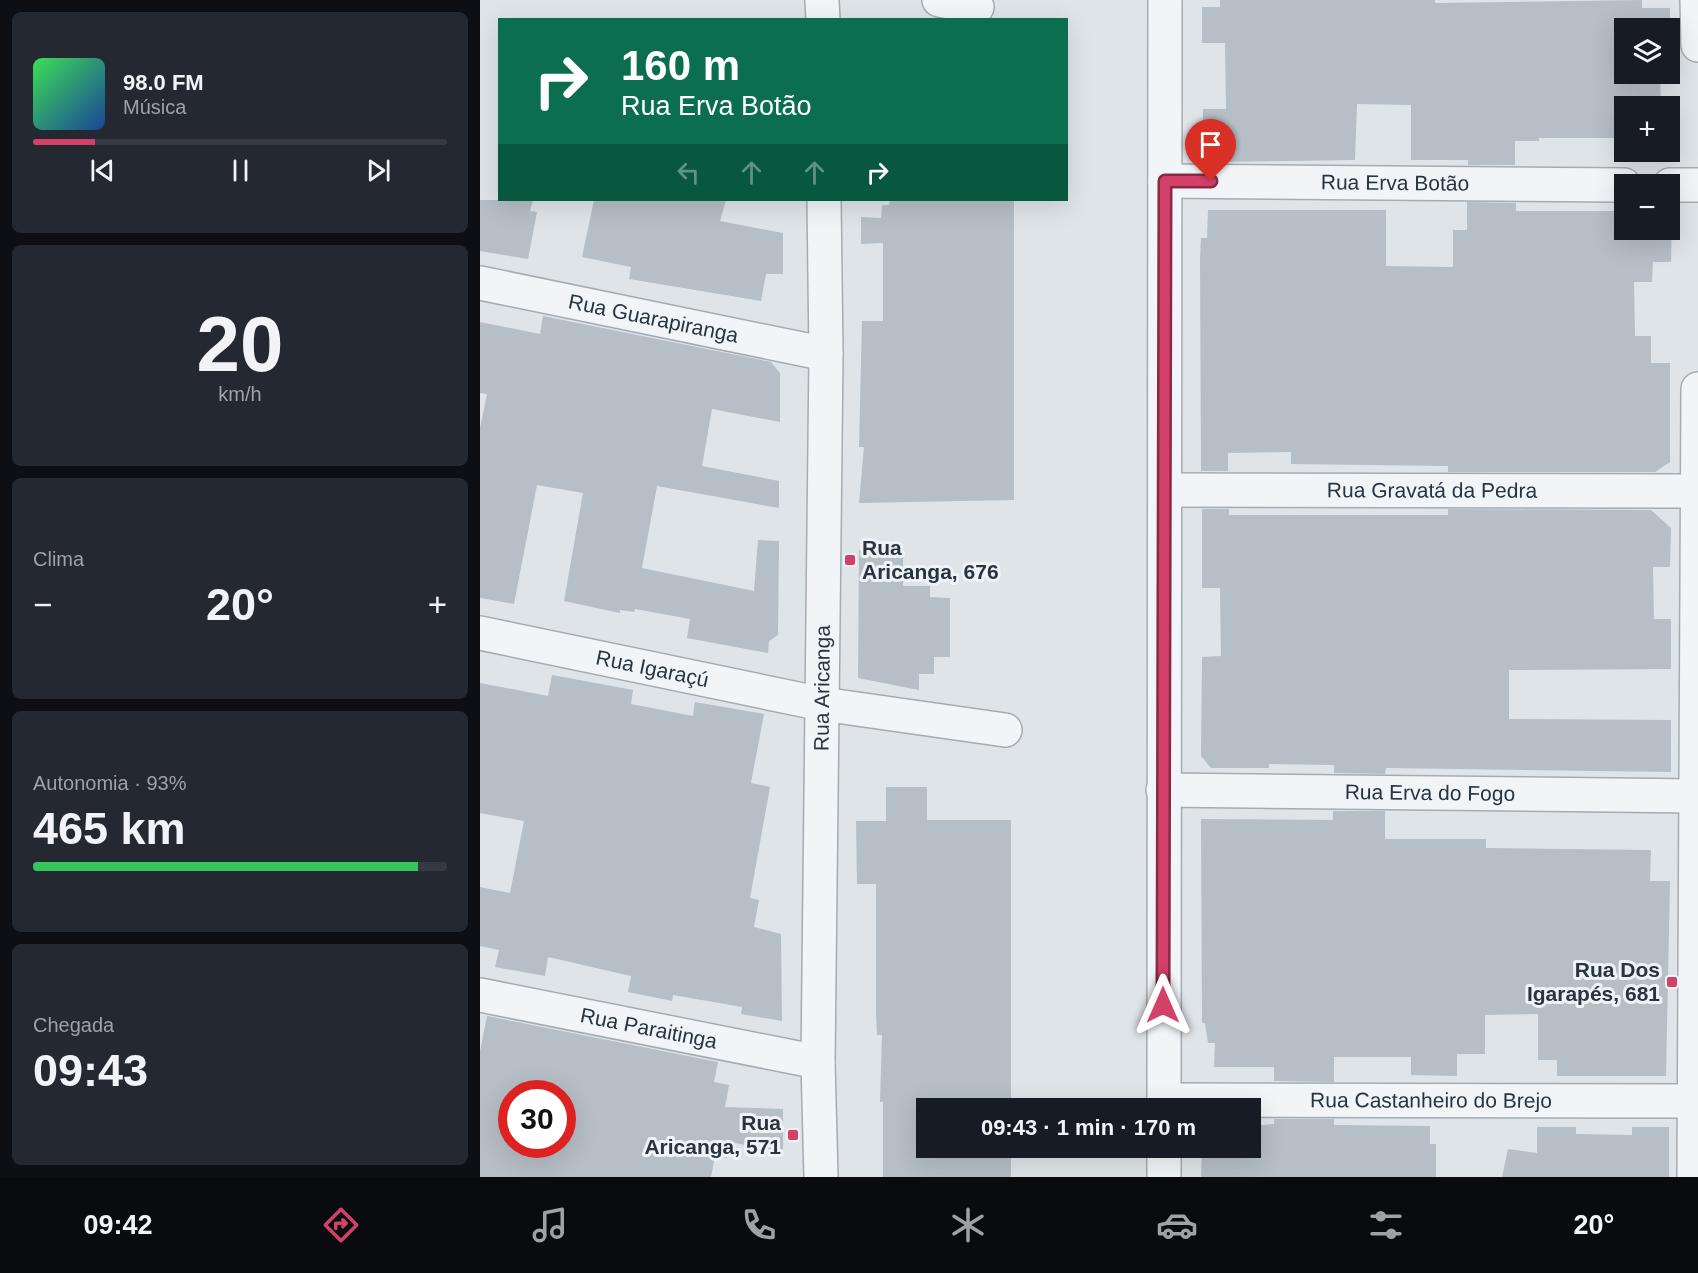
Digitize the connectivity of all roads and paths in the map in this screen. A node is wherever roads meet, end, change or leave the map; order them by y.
1 (822, 0) edge
2 (939, 0) edge
3 (1166, 0) edge
4 (1697, 0) edge
5 (977, 7) dead end
6 (822, 18) edge
7 (1698, 45) edge
8 (1165, 181) junction
9 (1614, 185) edge
10 (1680, 185) edge
11 (1698, 185) edge
12 (824, 201) edge
13 (480, 282) edge
14 (826, 354) junction
15 (1698, 389) edge
16 (1166, 490) junction
17 (1697, 491) edge
18 (480, 633) edge
19 (822, 704) junction
20 (1005, 730) dead end
21 (1163, 790) junction
22 (1698, 796) edge
23 (480, 995) edge
24 (818, 1062) junction
25 (1164, 1098) edge
26 (1696, 1101) edge
27 (1261, 1103) edge
28 (1164, 1158) edge
29 (821, 1177) edge
30 (1164, 1177) edge
31 (1694, 1177) edge

1 - 6 street
2 - 5 street
3 - 8 street
4 - 7 street
8 - 9 street, Rua Erva Botão
8 - 16 street
10 - 11 street
12 - 14 street, Rua Aricanga
13 - 14 street, Rua Guarapiranga
14 - 19 street, Rua Aricanga
15 - 17 street
16 - 17 street, Rua Gravatá da Pedra
16 - 21 street
17 - 22 street
18 - 19 street, Rua Igaraçú
19 - 20 street, Rua Igaraçú
19 - 24 street, Rua Aricanga
21 - 22 street, Rua Erva do Fogo
21 - 25 street
22 - 26 street
23 - 24 street, Rua Paraitinga
24 - 29 street, Rua Aricanga
26 - 27 street, Rua Castanheiro do Brejo
26 - 31 street
28 - 30 street

